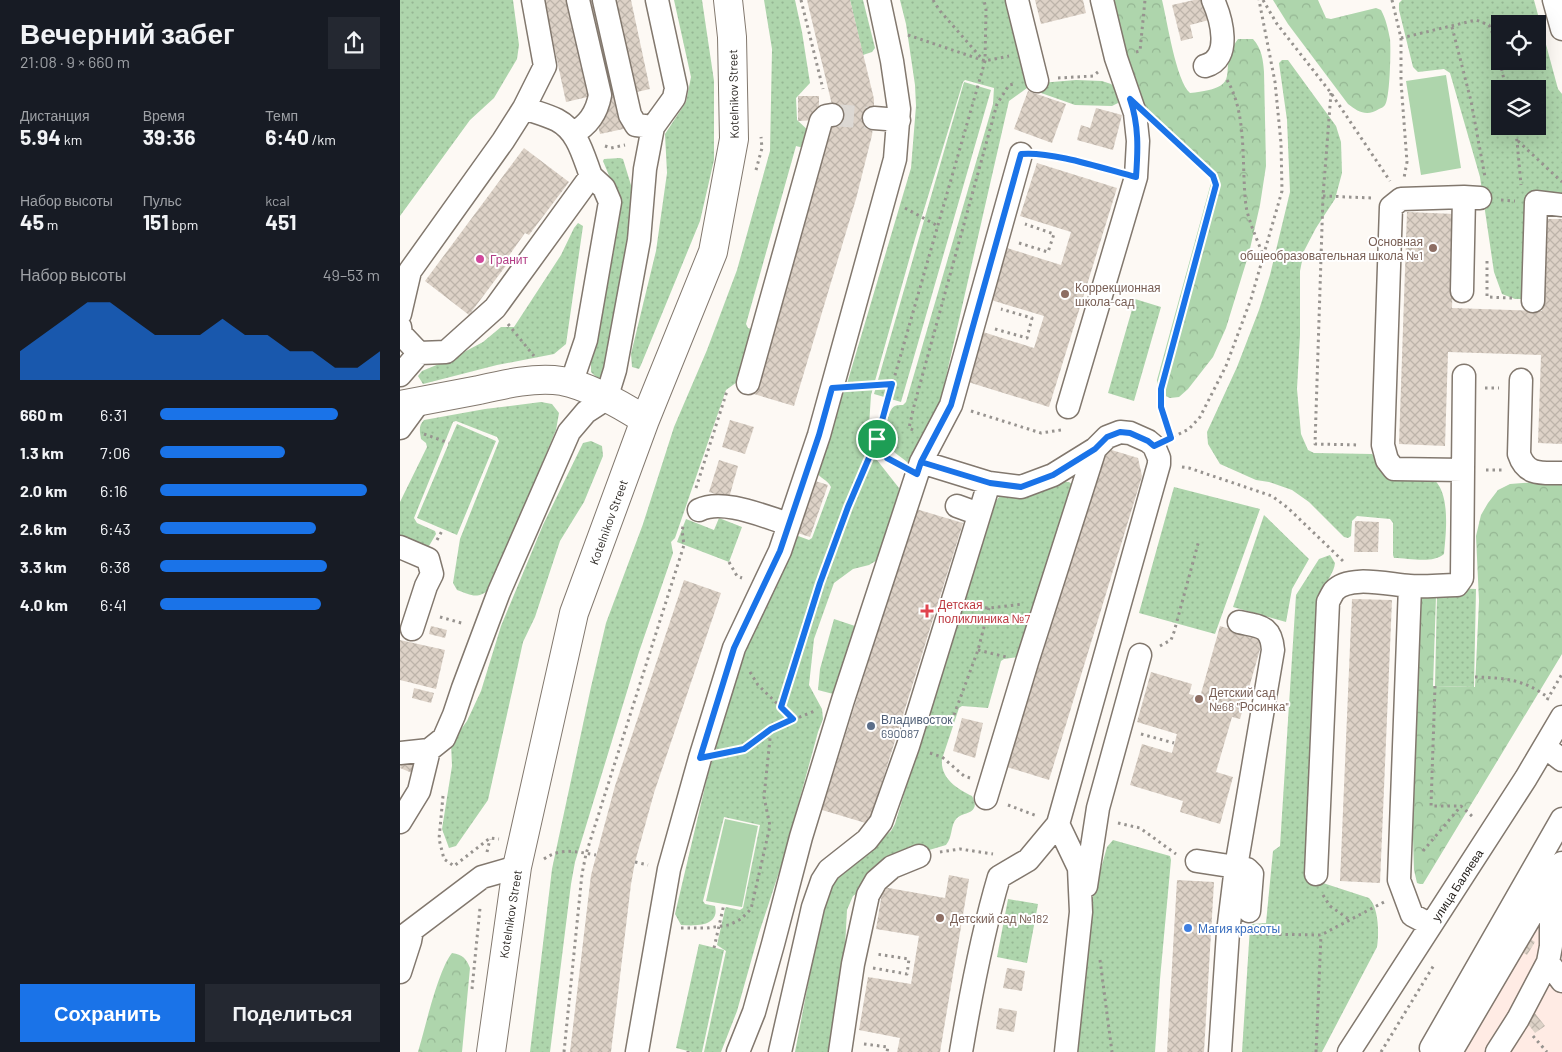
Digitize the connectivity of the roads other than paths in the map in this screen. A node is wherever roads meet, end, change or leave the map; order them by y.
1 (533, 0) edge
2 (578, 0) edge
3 (604, 0) edge
4 (657, 0) edge
5 (728, 0) edge
6 (879, 0) edge
7 (1017, 0) edge
8 (1102, 0) edge
9 (1213, 0) edge
10 (1554, 0) edge
11 (1562, 29) edge
12 (1211, 63) road end
13 (1046, 79) road end
14 (524, 108) junction
15 (832, 115) dead end
16 (874, 118) tunnel mouth
17 (899, 120) junction
18 (645, 126) junction
19 (576, 139) junction
20 (1021, 154) road end
21 (591, 176) junction
22 (1562, 205) edge
23 (549, 255) dead end
24 (525, 280) junction
25 (1462, 291) dead end
26 (1526, 300) road end
27 (400, 314) edge
28 (400, 327) edge
29 (420, 353) junction
30 (400, 375) edge
31 (563, 382) junction
32 (1471, 382) road end
33 (748, 383) road end
34 (1513, 384) road end
35 (606, 399) junction
36 (409, 403) edge
37 (1068, 408) dead end
38 (645, 420) junction
39 (400, 428) edge
40 (1095, 449) junction
41 (919, 468) junction
42 (1462, 470) junction
43 (1562, 473) edge
44 (990, 483) junction
45 (957, 506) dead end
46 (693, 508) road end
47 (980, 514) junction
48 (789, 524) junction
49 (400, 547) edge
50 (1410, 586) junction
51 (1240, 622) dead end
52 (412, 629) dead end
53 (1140, 655) road end
54 (1562, 717) edge
55 (429, 750) junction
56 (400, 753) edge
57 (1553, 754) edge
58 (986, 798) dead end
59 (1562, 819) edge
60 (400, 822) edge
61 (1058, 824) junction
62 (919, 856) road end
63 (1189, 859) road end
64 (1562, 863) edge
65 (517, 867) junction
66 (1236, 867) junction
67 (1316, 874) dead end
68 (1561, 889) edge
69 (1249, 911) dead end
70 (1081, 912) junction
71 (1431, 925) junction
72 (406, 934) edge
73 (1548, 962) junction
74 (400, 972) edge
75 (1562, 981) edge
76 (841, 1046) edge
77 (1441, 1050) edge
78 (491, 1052) edge
79 (637, 1052) edge
80 (738, 1052) edge
81 (780, 1052) edge
82 (961, 1052) edge
83 (1066, 1052) edge
84 (1220, 1052) edge
85 (1349, 1052) edge
86 (1497, 1052) edge

1 - 14 street
2 - 19 street
3 - 18 street
4 - 18 street
5 - 38 main road, Kotelnikov Street
6 - 17 street
7 - 13 street
8 - 37 street
9 - 12 street
10 - 11 street
14 - 19 street
14 - 27 street
15 - 33 street
16 - 17 street
17 - 48 street
18 - 35 street
19 - 21 street
20 - 41 street
21 - 24 street
21 - 31 street
22 - 26 street
23 - 24 street
24 - 29 street
25 - 42 street
28 - 29 street
29 - 30 street
31 - 35 main road
31 - 36 main road
32 - 42 street
34 - 43 street
35 - 38 main road
35 - 55 street
36 - 39 street
38 - 65 main road, Kotelnikov Street
40 - 44 street
40 - 58 street
40 - 61 street
41 - 44 street
41 - 80 street
42 - 50 street
44 - 47 street
45 - 47 street
46 - 48 street
47 - 81 street
48 - 79 street
49 - 52 street
50 - 67 street
50 - 71 street
51 - 66 street
53 - 70 street
54 - 57 street, улица Баляева
55 - 56 street
55 - 60 street
57 - 71 street, улица Баляева
59 - 77 street
61 - 70 street
61 - 82 street
62 - 76 street
63 - 66 street
64 - 77 street
65 - 72 street
65 - 78 main road, Kotelnikov Street
66 - 69 street
66 - 84 street
68 - 73 street
70 - 83 street
71 - 85 street, улица Баляева
72 - 74 street
73 - 75 street
73 - 86 street

